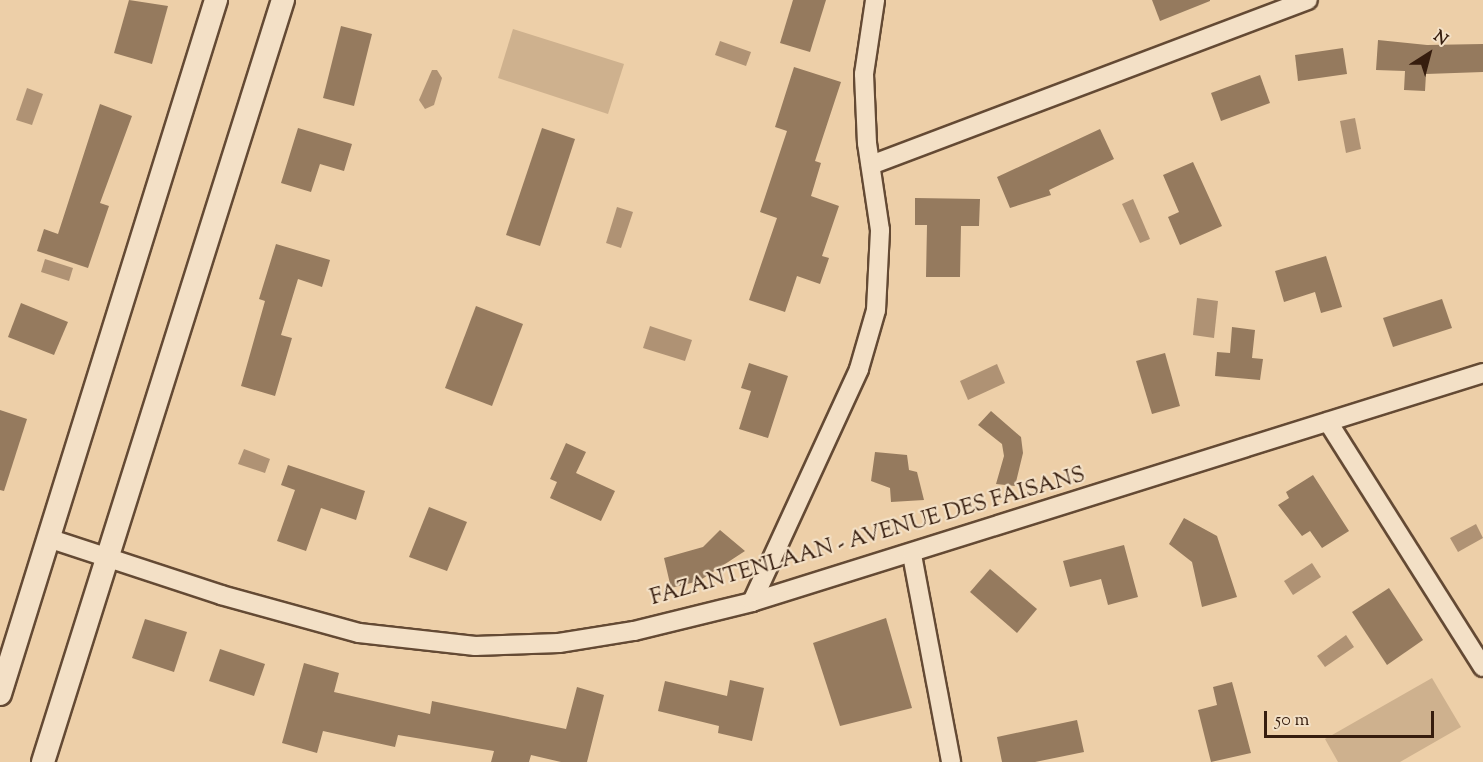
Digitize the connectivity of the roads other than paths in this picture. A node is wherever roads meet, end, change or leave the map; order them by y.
1 (216, 0) edge
2 (283, 0) edge
3 (875, 0) edge
4 (1308, 0) edge
5 (871, 165) junction
6 (1483, 373) edge
7 (1328, 422) junction
8 (48, 538) junction
9 (912, 555) junction
10 (109, 556) junction
11 (752, 602) junction
12 (1483, 667) edge
13 (0, 694) edge
14 (43, 762) edge
15 (951, 762) edge

1 - 8 street
2 - 10 street
3 - 5 street
4 - 5 street
5 - 11 street
6 - 7 street, FAZANTENLAAN - AVENUE DES FAISANS
7 - 9 street, FAZANTENLAAN - AVENUE DES FAISANS
7 - 12 street
8 - 10 street, FAZANTENLAAN - AVENUE DES FAISANS
8 - 13 street
9 - 11 street, FAZANTENLAAN - AVENUE DES FAISANS
9 - 15 street
10 - 11 street, FAZANTENLAAN - AVENUE DES FAISANS
10 - 14 street

